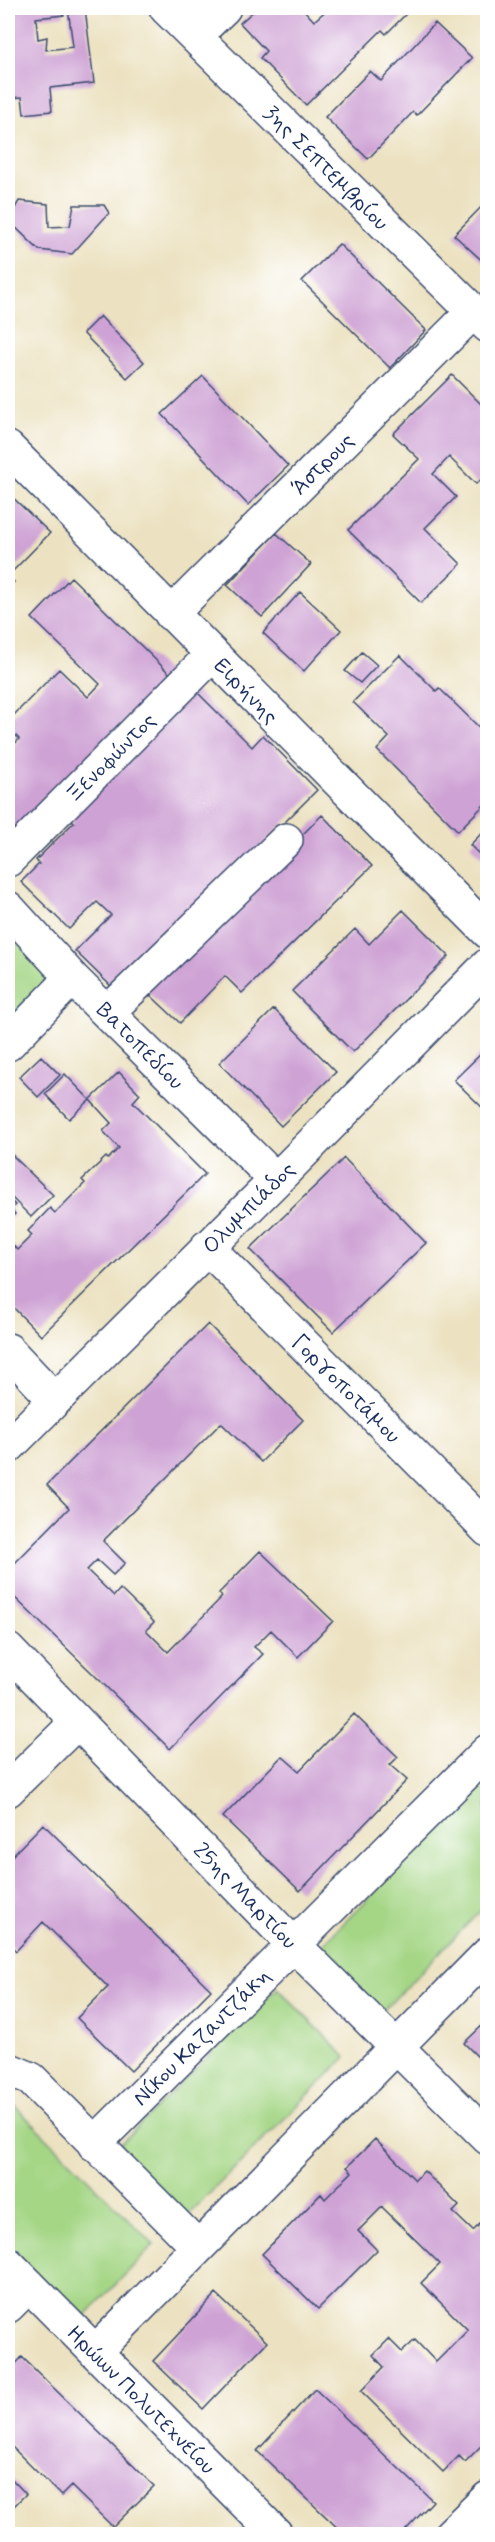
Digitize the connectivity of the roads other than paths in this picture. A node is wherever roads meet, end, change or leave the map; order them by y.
1 (166, 8) edge
2 (224, 8) edge
3 (195, 36) junction
4 (480, 319) edge
5 (8, 448) edge
6 (171, 614) junction
7 (212, 655) junction
8 (286, 840) dead end
9 (8, 860) edge
10 (8, 908) edge
11 (488, 932) edge
12 (488, 964) edge
13 (72, 978) junction
14 (108, 1012) junction
15 (8, 1044) edge
16 (276, 1180) junction
17 (207, 1247) junction
18 (8, 1350) edge
19 (55, 1400) junction
20 (8, 1447) edge
21 (488, 1530) edge
22 (8, 1650) edge
23 (77, 1722) junction
24 (488, 1751) edge
25 (8, 1790) edge
26 (293, 1944) junction
27 (488, 1954) edge
28 (396, 2047) junction
29 (8, 2072) edge
30 (488, 2138) edge
31 (94, 2144) junction
32 (198, 2247) junction
33 (15, 2285) edge
34 (95, 2352) junction
35 (488, 2498) edge
36 (276, 2535) edge
37 (451, 2535) edge

1 - 3 street, 3ης Σεπτεμβρίου
2 - 3 street
3 - 4 street, 3ης Σεπτεμβρίου
4 - 6 street, Άστρους
5 - 6 street, Ειρήνης
6 - 7 street, Ειρήνης
7 - 9 street, Ξενοφώντος
7 - 11 street, Ειρήνης
8 - 14 street
10 - 13 street, Βατοπεδίου
12 - 16 street, Ολυμπιάδος
13 - 14 street, Βατοπεδίου
13 - 15 street
14 - 16 street, Βατοπεδίου
16 - 17 street, Ολυμπιάδος
17 - 19 street, Ολυμπιάδος
17 - 21 street, Γοργοποτάμου
18 - 19 street
19 - 20 street, Ολυμπιάδος
22 - 23 street, 25ης Μαρτίου
23 - 25 street
23 - 26 street, 25ης Μαρτίου
24 - 26 street, Νίκου Καζαντζάκη
26 - 28 street, 25ης Μαρτίου
26 - 31 street, Νίκου Καζαντζάκη
27 - 28 street
28 - 30 street, 25ης Μαρτίου
28 - 32 street
29 - 31 street
31 - 32 street
32 - 34 street
33 - 34 street, Ηρώων Πολυτεχνείου
34 - 36 street, Ηρώων Πολυτεχνείου
35 - 37 street

